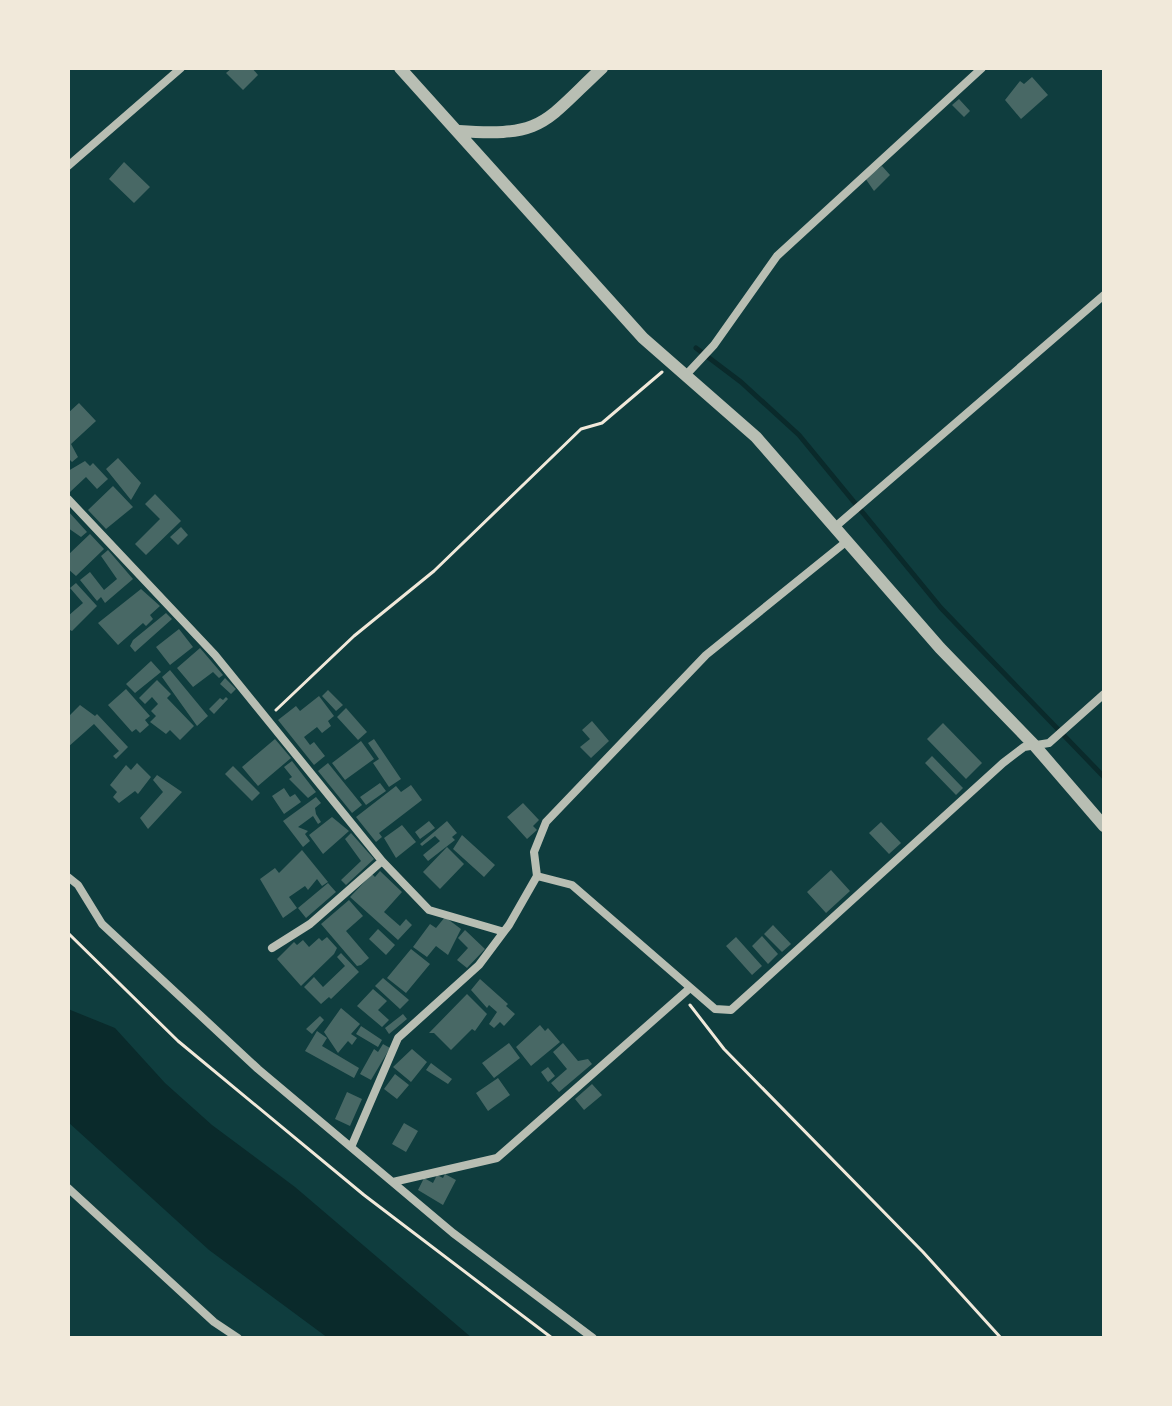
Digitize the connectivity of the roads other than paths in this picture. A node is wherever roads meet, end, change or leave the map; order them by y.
1 (181, 68) edge
2 (400, 68) edge
3 (602, 68) edge
4 (982, 68) edge
5 (459, 131) junction
6 (68, 166) edge
7 (1104, 295) edge
8 (685, 376) junction
9 (68, 499) edge
10 (835, 527) junction
11 (847, 541) junction
12 (1104, 694) edge
13 (1035, 746) junction
14 (1104, 826) edge
15 (382, 861) junction
16 (537, 876) junction
17 (68, 877) edge
18 (501, 931) junction
19 (272, 948) dead end
20 (690, 988) junction
21 (352, 1145) junction
22 (393, 1182) junction
23 (68, 1188) edge
24 (238, 1338) edge
25 (593, 1338) edge

1 - 6 street
2 - 5 street
3 - 5 street
4 - 8 street
5 - 8 street
7 - 10 street
8 - 10 street
9 - 15 street
10 - 11 street
11 - 13 street
11 - 16 street
12 - 13 street
13 - 14 street
13 - 20 street
15 - 18 street
15 - 19 street
16 - 18 street
16 - 20 street
17 - 21 street
18 - 21 street
20 - 22 street
21 - 22 street
22 - 25 street
23 - 24 street

